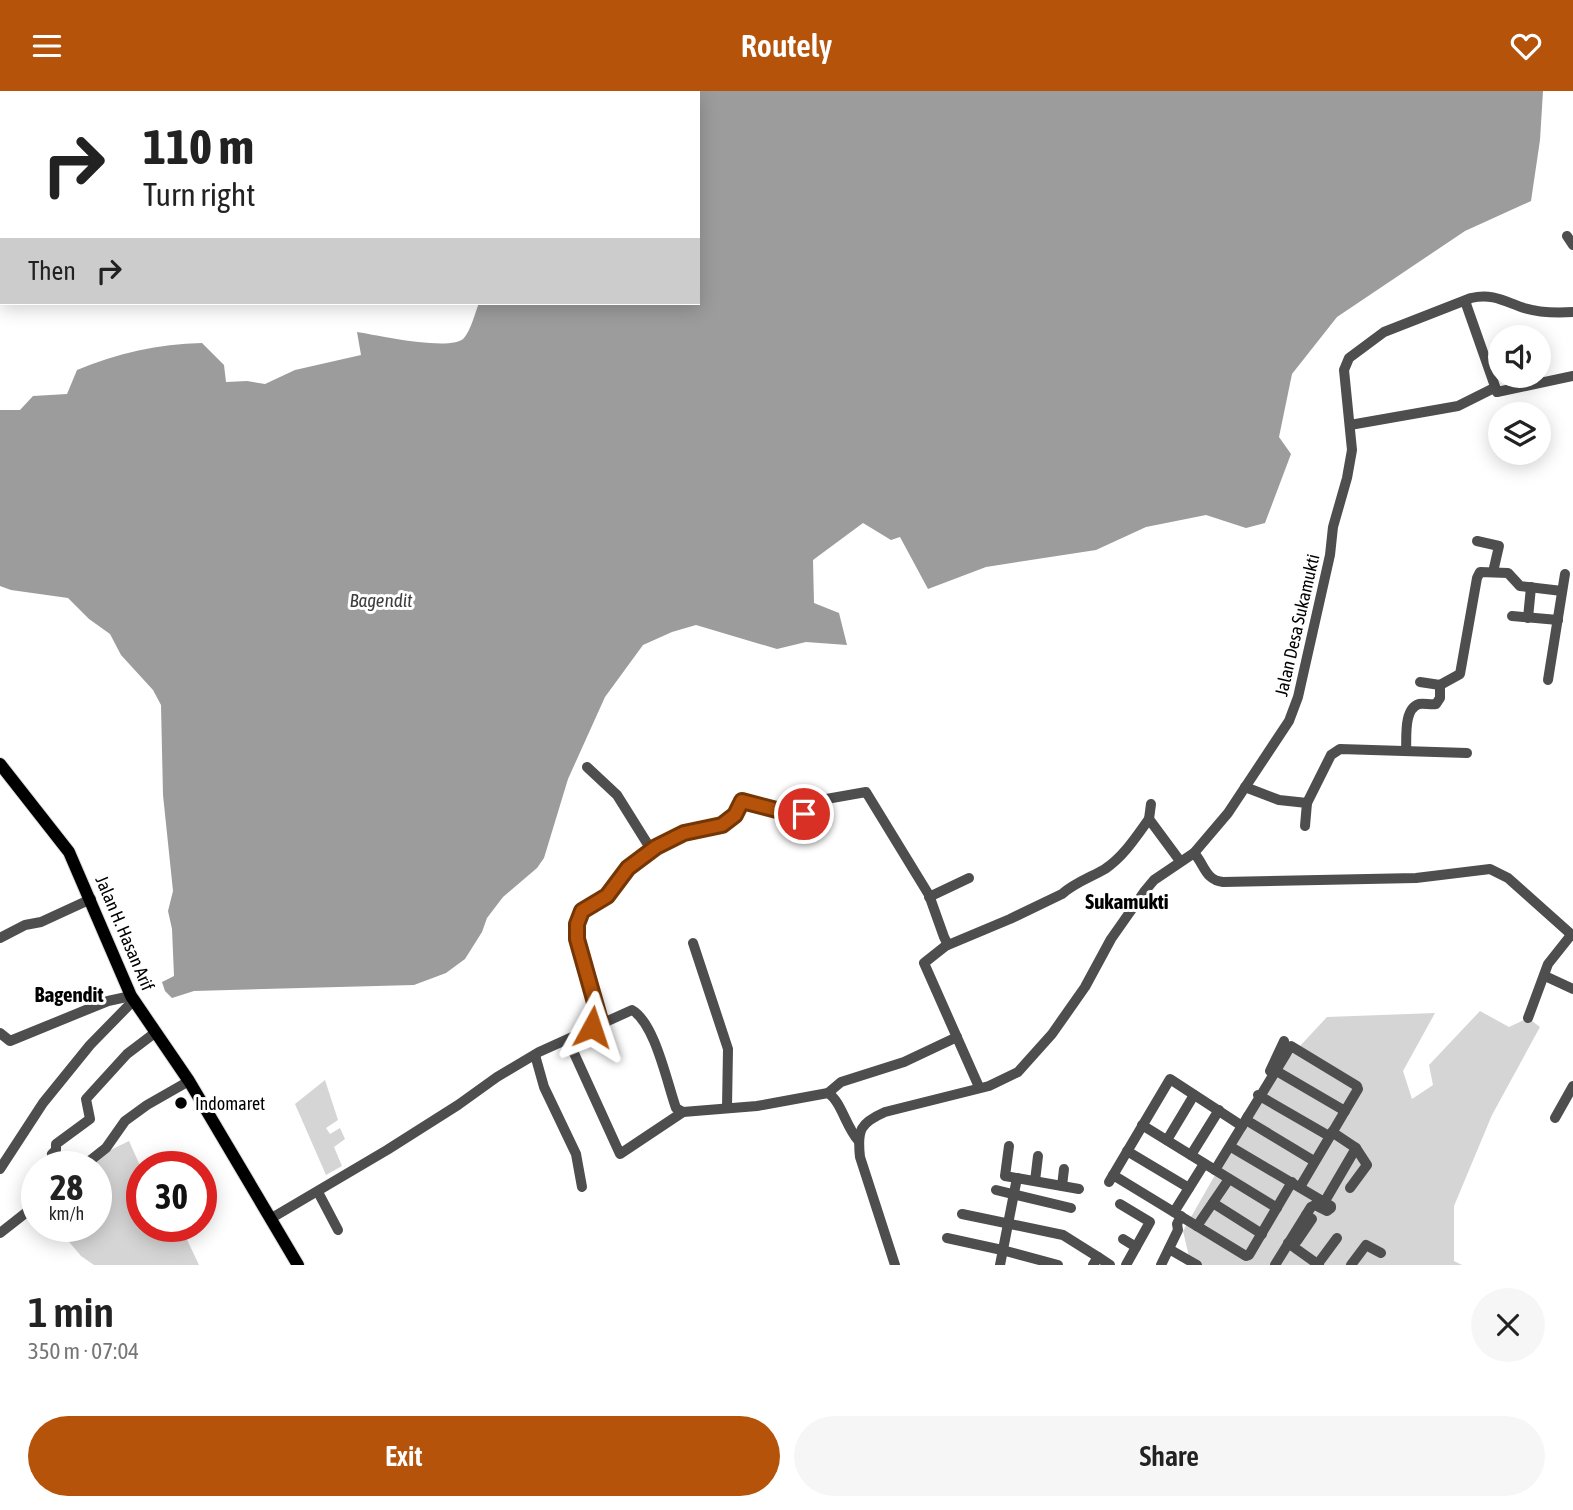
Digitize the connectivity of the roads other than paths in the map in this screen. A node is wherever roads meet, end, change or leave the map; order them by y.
1 (1465, 301) junction
2 (1573, 313) edge
3 (1573, 376) edge
4 (1494, 389) junction
5 (1350, 425) junction
6 (1477, 541) dead end
7 (1493, 572) junction
8 (1565, 574) dead end
9 (1531, 587) junction
10 (1562, 591) junction
11 (1512, 617) dead end
12 (1528, 618) junction
13 (1558, 620) junction
14 (1548, 680) dead end
15 (1420, 682) dead end
16 (1440, 685) junction
17 (1406, 751) junction
18 (1467, 753) dead end
19 (0, 764) edge
20 (587, 767) dead end
21 (1245, 787) junction
22 (1307, 803) junction
23 (1151, 804) dead end
24 (1149, 819) junction
25 (1305, 826) dead end
26 (652, 851) junction
27 (1194, 853) junction
28 (1180, 861) junction
29 (969, 878) dead end
30 (929, 897) junction
31 (91, 899) junction
32 (1572, 936) edge
33 (0, 938) edge
34 (694, 943) dead end
35 (948, 944) junction
36 (1545, 976) junction
37 (1573, 989) edge
38 (133, 998) junction
39 (1528, 1018) dead end
40 (601, 1024) junction
41 (156, 1032) junction
42 (0, 1033) edge
43 (1273, 1034) dead end
44 (957, 1037) junction
45 (568, 1040) junction
46 (1288, 1044) junction
47 (535, 1055) junction
48 (1274, 1070) junction
49 (189, 1081) junction
50 (1573, 1086) edge
51 (979, 1087) junction
52 (828, 1093) junction
53 (1194, 1095) junction
54 (1260, 1096) junction
55 (727, 1107) junction
56 (1219, 1110) junction
57 (1345, 1111) junction
58 (683, 1112) junction
59 (1555, 1118) dead end
60 (1244, 1123) junction
61 (1142, 1125) junction
62 (1330, 1134) junction
63 (858, 1140) junction
64 (1167, 1140) junction
65 (1009, 1146) dead end
66 (1231, 1147) junction
67 (1356, 1148) junction
68 (55, 1151) edge
69 (102, 1151) edge
70 (1127, 1151) junction
71 (1191, 1155) junction
72 (1038, 1156) dead end
73 (1314, 1161) junction
74 (1204, 1164) junction
75 (0, 1169) edge
76 (1064, 1169) dead end
77 (1215, 1170) junction
78 (1017, 1178) junction
79 (1229, 1179) junction
80 (1035, 1181) junction
81 (1296, 1185) junction
82 (1062, 1186) junction
83 (582, 1187) dead end
84 (1189, 1188) junction
85 (1350, 1188) dead end
86 (1079, 1189) dead end
87 (996, 1190) dead end
88 (318, 1192) junction
89 (1012, 1194) junction
90 (1325, 1201) junction
91 (1213, 1203) junction
92 (1120, 1204) dead end
93 (1071, 1208) dead end
94 (1277, 1208) junction
95 (962, 1214) dead end
96 (1181, 1216) junction
97 (21, 1217) edge
98 (270, 1219) junction
99 (1007, 1223) junction
100 (1197, 1226) junction
101 (338, 1230) dead end
102 (0, 1233) edge
103 (1262, 1234) junction
104 (947, 1238) dead end
105 (1337, 1238) dead end
106 (1123, 1239) dead end
107 (1291, 1245) junction
108 (1136, 1247) junction
109 (1169, 1249) junction
110 (1002, 1250) junction
111 (1381, 1253) dead end
112 (1095, 1261) edge
113 (298, 1265) edge
114 (895, 1265) edge
115 (1000, 1265) edge
116 (1058, 1265) edge
117 (1110, 1265) edge
118 (1126, 1265) edge
119 (1161, 1265) edge
120 (1198, 1265) edge
121 (1275, 1265) edge
122 (1318, 1265) edge
123 (1351, 1265) edge

1 - 2 street, Jalan Desa Sukamukti
1 - 4 street
1 - 5 street, Jalan Desa Sukamukti
3 - 4 street
4 - 5 street
5 - 21 street, Jalan Desa Sukamukti
6 - 7 street
7 - 9 street
7 - 16 street
8 - 10 street
9 - 10 street
9 - 12 street
10 - 13 street
11 - 12 street
12 - 13 street
13 - 14 street
15 - 16 street
16 - 17 street
17 - 18 street
17 - 22 street
19 - 31 main road, Jalan H. Hasan Arif
20 - 26 street
21 - 22 street
21 - 27 street, Jalan Desa Sukamukti
22 - 25 street
23 - 24 street
24 - 28 street
24 - 35 street
26 - 30 street
26 - 40 street
27 - 28 street, Jalan Desa Sukamukti
27 - 32 street
28 - 51 street, Jalan Desa Sukamukti
29 - 30 street
30 - 35 street
31 - 33 street
31 - 38 main road, Jalan H. Hasan Arif
32 - 36 street
34 - 55 street
35 - 44 street
36 - 37 street
36 - 39 street
38 - 41 main road, Jalan H. Hasan Arif
38 - 42 street
38 - 75 street
40 - 45 street
40 - 58 street
41 - 49 main road, Jalan H. Hasan Arif
41 - 68 street
43 - 46 street
44 - 51 street
44 - 52 street
45 - 47 street
45 - 58 street
46 - 48 street
46 - 57 street
47 - 83 street
47 - 88 street
48 - 54 street
48 - 57 street
49 - 69 street
49 - 98 main road, Jalan H. Hasan Arif
50 - 59 street
51 - 63 street, Jalan Desa Sukamukti
52 - 55 street
52 - 63 street
53 - 56 street
53 - 61 street
53 - 64 street
54 - 60 street
54 - 62 street
55 - 58 street
56 - 60 street
56 - 71 street
57 - 62 street
60 - 66 street
60 - 73 street
61 - 64 street
61 - 70 street
62 - 67 street
62 - 73 street
63 - 114 street
64 - 71 street
65 - 78 street
66 - 77 street
66 - 81 street
67 - 85 street
67 - 90 street
70 - 84 street
70 - 96 street
71 - 74 street
72 - 80 street
73 - 81 street
74 - 77 street
74 - 84 street
76 - 82 street
77 - 79 street
78 - 80 street
78 - 89 street
79 - 91 street
79 - 94 street
80 - 82 street
81 - 90 street
81 - 94 street
82 - 86 street
84 - 96 street
87 - 89 street
88 - 98 street
88 - 101 street
89 - 93 street
89 - 99 street
90 - 107 street
91 - 100 street
91 - 103 street
92 - 108 street
94 - 103 street
95 - 99 street
96 - 100 street
96 - 109 street
97 - 102 street
98 - 113 main road, Jalan H. Hasan Arif
99 - 110 street
99 - 112 street
100 - 103 street
104 - 110 street
105 - 122 street
106 - 108 street
107 - 121 street
107 - 122 street
108 - 118 street
109 - 119 street
109 - 120 street
110 - 115 street
110 - 116 street
111 - 123 street
112 - 117 street

